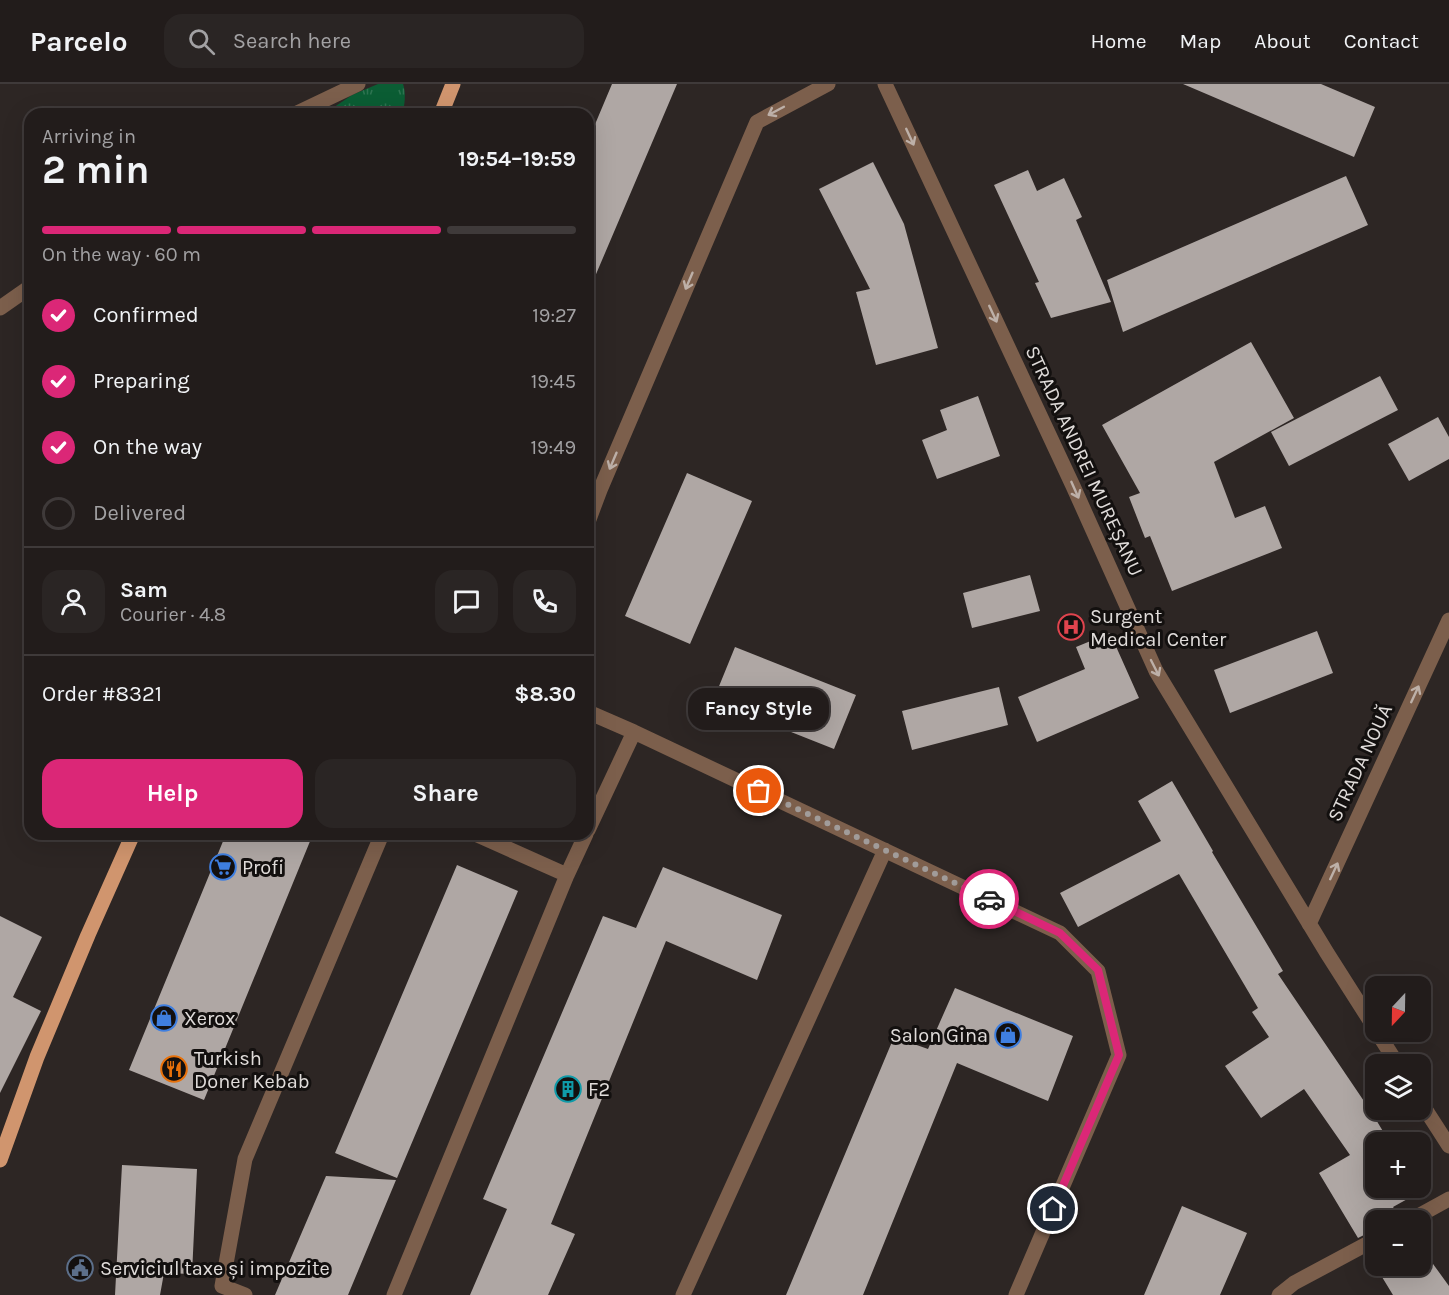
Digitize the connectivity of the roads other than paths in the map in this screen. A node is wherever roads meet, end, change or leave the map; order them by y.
1 (358, 84) edge
2 (453, 84) edge
3 (828, 84) edge
4 (885, 84) edge
5 (308, 108) edge
6 (443, 108) edge
7 (24, 291) edge
8 (0, 308) edge
9 (594, 507) edge
10 (1449, 620) edge
11 (594, 715) edge
12 (634, 732) junction
13 (594, 817) edge
14 (130, 840) edge
15 (379, 840) edge
16 (488, 840) edge
17 (583, 840) edge
18 (885, 850) junction
19 (567, 875) junction
20 (1309, 924) junction
21 (1365, 1013) edge
22 (1431, 1118) edge
23 (1449, 1146) edge
24 (0, 1160) edge
25 (1449, 1199) edge
26 (1428, 1210) edge
27 (1365, 1245) edge
28 (245, 1295) edge
29 (394, 1295) edge
30 (683, 1295) edge
31 (1016, 1295) edge
32 (1279, 1295) edge

1 - 5 street
2 - 6 main road
3 -> 9 street
4 -> 20 street, STRADA ANDREI MUREȘANU
7 - 8 street
20 -> 10 street, STRADA NOUĂ
11 - 12 street
12 - 13 street
12 - 18 street
14 - 24 main road
15 - 28 street
16 - 19 street
17 - 19 street
18 - 30 street
18 - 31 street
19 - 29 street
20 - 21 street, STRADA ANDREI MUREȘANU
22 - 23 street
25 - 26 street
27 - 32 street

